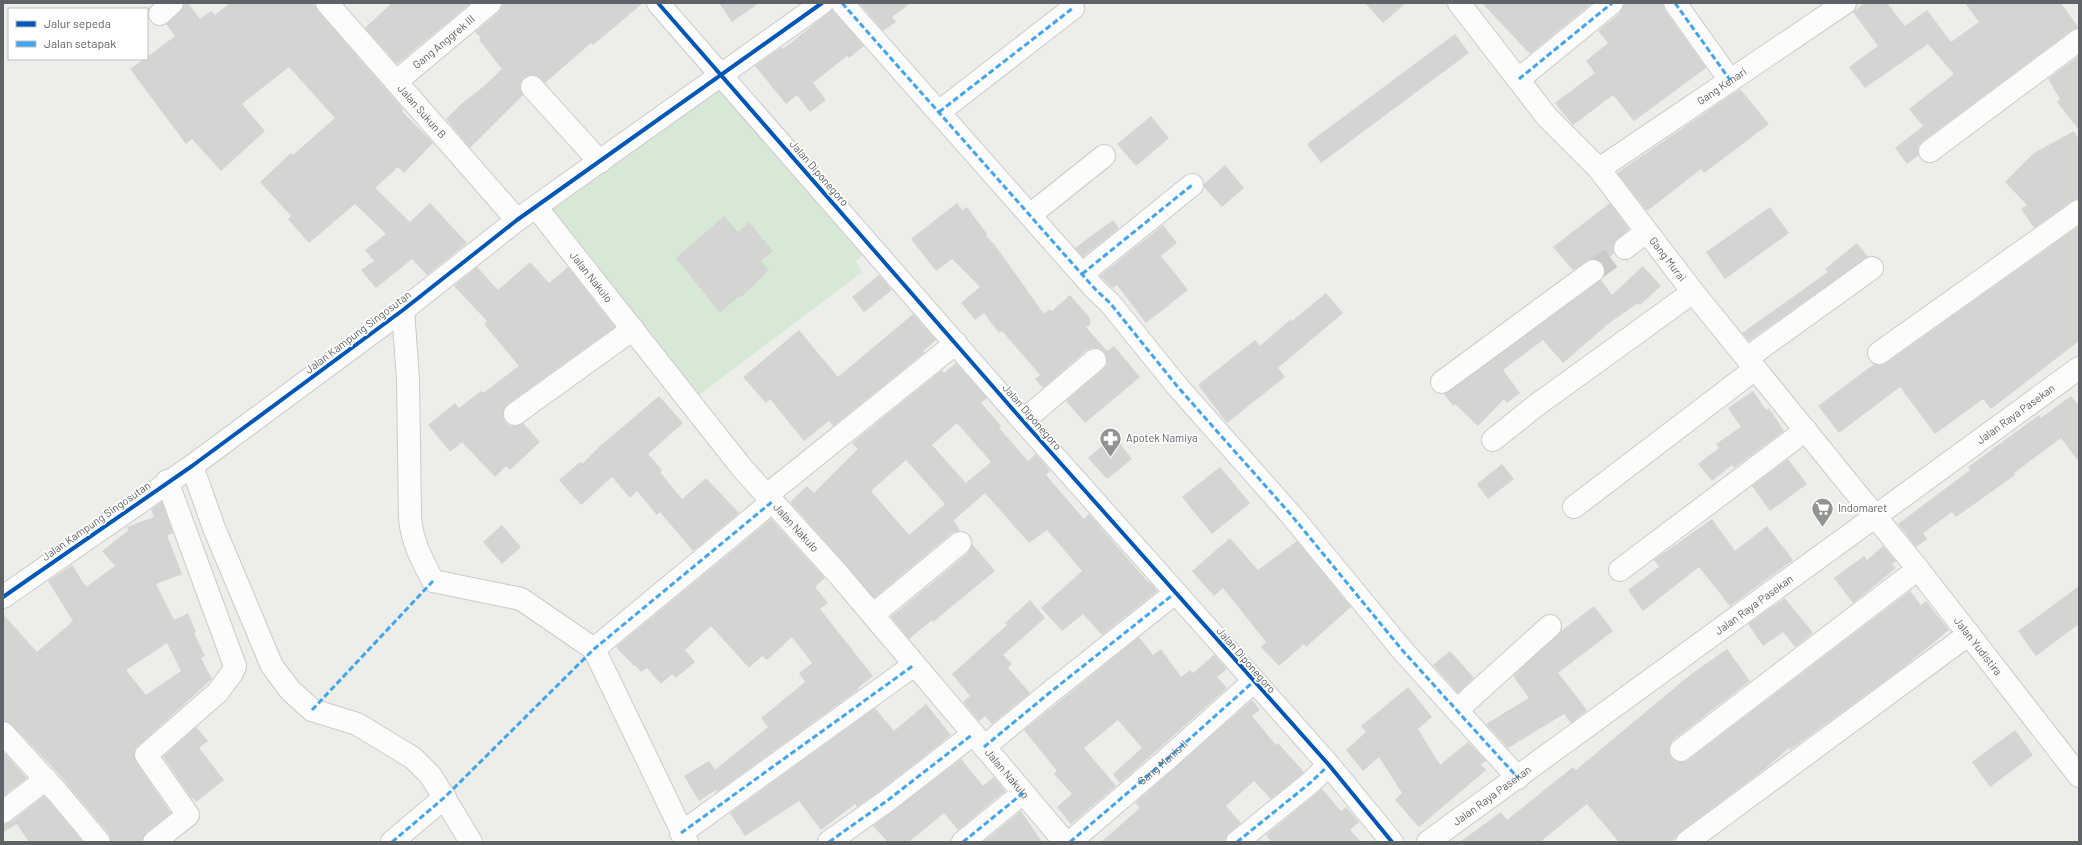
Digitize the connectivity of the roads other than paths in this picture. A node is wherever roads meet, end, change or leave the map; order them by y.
1 (327, 3) edge
2 (490, 3) edge
3 (658, 3) edge
4 (822, 3) edge
5 (842, 3) edge
6 (1459, 3) edge
7 (1612, 3) edge
8 (1675, 3) edge
9 (1845, 3) edge
10 (1073, 8) dead end
11 (2079, 40) edge
12 (722, 76) junction
13 (1519, 79) junction
14 (1730, 80) junction
15 (397, 81) junction
16 (532, 87) dead end
17 (939, 112) junction
18 (1930, 151) dead end
19 (1104, 156) dead end
20 (600, 162) junction
21 (1599, 169) junction
22 (1192, 185) dead end
23 (536, 207) junction
24 (2079, 211) edge
25 (1030, 215) junction
26 (517, 220) junction
27 (1646, 232) junction
28 (1625, 248) tunnel mouth
29 (1872, 268) dead end
30 (1593, 271) tunnel mouth
31 (1082, 274) junction
32 (1693, 292) junction
33 (403, 310) junction
34 (633, 329) junction
35 (956, 343) junction
36 (1879, 353) dead end
37 (1096, 360) dead end
38 (1751, 364) junction
39 (2079, 368) edge
40 (1442, 382) dead end
41 (515, 414) dead end
42 (1023, 421) junction
43 (1806, 430) junction
44 (1493, 440) dead end
45 (192, 466) junction
46 (167, 482) junction
47 (770, 498) junction
48 (1574, 507) dead end
49 (1876, 516) junction
50 (960, 543) dead end
51 (1918, 569) junction
52 (1620, 570) dead end
53 (1175, 593) junction
54 (3, 597) edge
55 (873, 615) junction
56 (1550, 626) dead end
57 (1969, 634) junction
58 (594, 649) junction
59 (914, 665) junction
60 (1253, 682) junction
61 (1457, 710) junction
62 (3, 733) edge
63 (978, 741) junction
64 (1681, 750) dead end
65 (1329, 765) junction
66 (2079, 776) edge
67 (1518, 778) junction
68 (46, 779) junction
69 (1023, 793) junction
70 (445, 797) junction
71 (3, 812) edge
72 (684, 838) edge
73 (99, 842) edge
74 (154, 842) edge
75 (392, 842) edge
76 (471, 842) edge
77 (828, 842) edge
78 (963, 842) edge
79 (1065, 842) edge
80 (1070, 842) edge
81 (1238, 842) edge
82 (1392, 842) edge
83 (1428, 842) edge
84 (1687, 842) edge

1 - 15 street, Jalan Sukun B
2 - 15 street, Gang Anggrek III
3 - 12 street, Jalan Diponegoro
4 - 12 street, Jalan Kampung Singosutan
5 - 17 street
6 - 13 street, Gang Murai
7 - 13 street
8 - 14 street
9 - 14 street, Gang Kenari
10 - 17 street
11 - 18 street
12 - 20 street, Jalan Kampung Singosutan
12 - 35 street, Jalan Diponegoro
13 - 21 street, Gang Murai
14 - 21 street, Gang Kenari
15 - 26 street, Jalan Sukun B
16 - 20 street
17 - 25 street
19 - 25 street
20 - 23 street, Jalan Kampung Singosutan
21 - 27 street, Gang Murai
22 - 31 street
23 - 26 street, Jalan Kampung Singosutan
23 - 34 street, Jalan Nakulo
24 - 36 street
25 - 31 street
26 - 33 street, Jalan Kampung Singosutan
27 - 28 street
27 - 32 street, Gang Murai
29 - 38 street
30 - 40 street
31 - 61 street
32 - 38 street, Gang Murai
32 - 44 street
33 - 45 street, Jalan Kampung Singosutan
33 - 58 street
34 - 41 street
34 - 47 street, Jalan Nakulo
35 - 42 street, Jalan Diponegoro
35 - 47 street
37 - 42 street
38 - 43 street, Gang Murai
38 - 48 street
39 - 49 street, Jalan Raya Pasekan
42 - 53 street, Jalan Diponegoro
43 - 49 street, Gang Murai
43 - 52 street
45 - 46 street, Jalan Kampung Singosutan
45 - 70 street
46 - 54 street, Jalan Kampung Singosutan
46 - 74 street
47 - 55 street, Jalan Nakulo
47 - 58 street
49 - 51 street, Jalan Yudistira
49 - 67 street, Jalan Raya Pasekan
50 - 55 street
51 - 57 street, Jalan Yudistira
51 - 64 street
53 - 60 street, Jalan Diponegoro
53 - 63 street
55 - 59 street, Jalan Nakulo
56 - 61 street
57 - 66 street, Jalan Yudistira
57 - 84 street
58 - 72 street
59 - 63 street, Jalan Nakulo
59 - 72 street
60 - 65 street, Jalan Diponegoro
60 - 80 street, Gang Manis II
61 - 67 street
62 - 68 street
63 - 69 street, Jalan Nakulo
63 - 77 street
65 - 81 street
65 - 82 street, Jalan Diponegoro
67 - 83 street, Jalan Raya Pasekan
68 - 71 street
68 - 73 street
69 - 78 street
69 - 79 street, Jalan Nakulo
70 - 75 street
70 - 76 street

